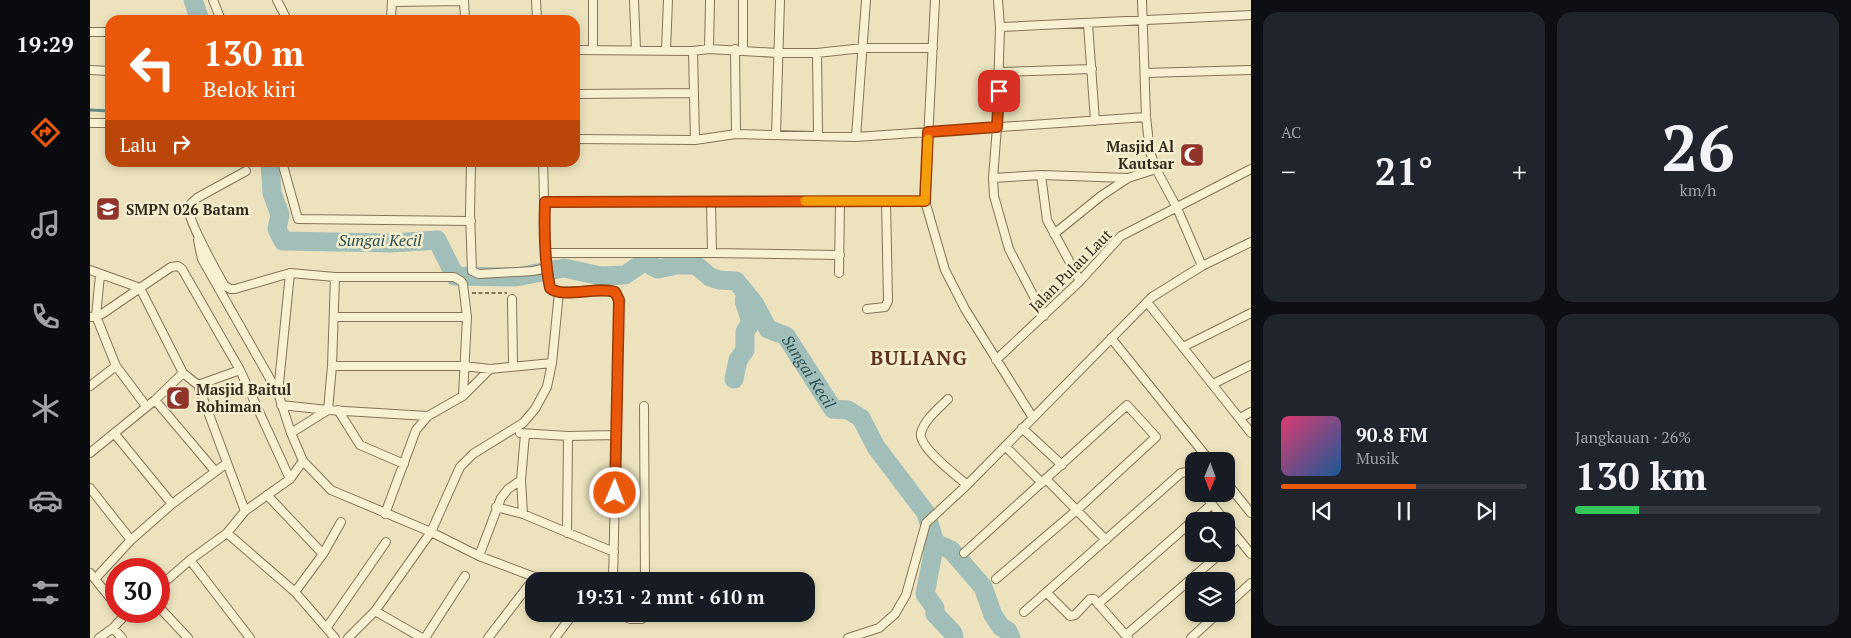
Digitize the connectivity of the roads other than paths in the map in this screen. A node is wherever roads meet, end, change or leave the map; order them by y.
1 (213, 0) edge
2 (277, 0) edge
3 (464, 0) edge
4 (536, 0) edge
5 (593, 0) edge
6 (634, 0) edge
7 (668, 0) edge
8 (710, 0) edge
9 (743, 0) edge
10 (780, 0) edge
11 (866, 0) edge
12 (935, 0) edge
13 (998, 0) edge
14 (1142, 0) edge
15 (392, 1) edge
16 (219, 15) edge
17 (284, 15) edge
18 (391, 15) edge
19 (465, 15) edge
20 (537, 15) edge
21 (1251, 16) edge
22 (1142, 21) junction
23 (1088, 24) junction
24 (1000, 27) junction
25 (90, 32) edge
26 (105, 32) edge
27 (863, 48) junction
28 (933, 48) junction
29 (709, 49) junction
30 (580, 50) edge
31 (593, 50) junction
32 (636, 50) junction
33 (666, 50) junction
34 (739, 50) junction
35 (693, 51) junction
36 (817, 52) junction
37 (777, 53) junction
38 (1092, 69) junction
39 (90, 70) edge
40 (1251, 70) edge
41 (105, 71) edge
42 (999, 72) junction
43 (1145, 73) junction
44 (694, 93) junction
45 (580, 94) edge
46 (1146, 116) junction
47 (1095, 121) junction
48 (90, 123) edge
49 (105, 123) edge
50 (997, 127) junction
51 (928, 132) junction
52 (736, 134) junction
53 (776, 135) junction
54 (818, 135) junction
55 (856, 137) junction
56 (580, 139) edge
57 (695, 140) junction
58 (283, 167) edge
59 (471, 167) edge
60 (543, 167) edge
61 (1251, 168) edge
62 (1156, 169) junction
63 (246, 171) dead end
64 (1041, 175) junction
65 (993, 178) junction
66 (1128, 178) junction
67 (840, 201) junction
68 (886, 201) junction
69 (925, 201) junction
70 (545, 202) junction
71 (711, 202) junction
72 (1177, 208) junction
73 (471, 221) junction
74 (196, 230) junction
75 (1054, 234) junction
76 (1251, 242) edge
77 (545, 252) junction
78 (712, 253) junction
79 (840, 255) junction
80 (1202, 266) junction
81 (547, 269) junction
82 (90, 270) edge
83 (290, 273) junction
84 (838, 273) dead end
85 (100, 275) junction
86 (335, 277) junction
87 (1080, 281) junction
88 (140, 288) junction
89 (559, 292) junction
90 (512, 298) road end
91 (1147, 302) junction
92 (866, 309) dead end
93 (1251, 313) edge
94 (93, 316) edge
95 (467, 316) junction
96 (1044, 316) junction
97 (334, 317) junction
98 (1112, 338) junction
99 (1183, 347) junction
100 (996, 360) junction
101 (552, 363) junction
102 (1251, 365) edge
103 (116, 366) junction
104 (332, 366) junction
105 (464, 366) junction
106 (512, 366) junction
107 (490, 369) junction
108 (240, 370) junction
109 (184, 373) junction
110 (1213, 384) junction
111 (198, 385) junction
112 (90, 386) edge
113 (278, 393) junction
114 (463, 396) junction
115 (948, 399) dead end
116 (155, 400) junction
117 (281, 405) junction
118 (146, 406) junction
119 (644, 406) dead end
120 (328, 410) junction
121 (338, 410) junction
122 (1251, 412) edge
123 (428, 416) junction
124 (1033, 418) junction
125 (1240, 418) junction
126 (1022, 428) junction
127 (513, 431) junction
128 (114, 433) junction
129 (291, 433) junction
130 (1251, 433) edge
131 (525, 434) junction
132 (616, 435) junction
133 (568, 436) junction
134 (1005, 446) junction
135 (1203, 452) edge
136 (90, 454) edge
137 (303, 461) junction
138 (226, 463) junction
139 (404, 464) junction
140 (1062, 465) junction
141 (215, 471) junction
142 (1185, 472) edge
143 (290, 479) junction
144 (521, 480) junction
145 (1044, 481) junction
146 (967, 485) junction
147 (90, 488) edge
148 (1235, 493) edge
149 (267, 495) junction
150 (172, 504) junction
151 (1212, 504) joint
152 (496, 507) junction
153 (1078, 509) junction
154 (246, 511) junction
155 (1218, 512) edge
156 (1251, 513) edge
157 (385, 514) junction
158 (523, 514) junction
159 (341, 522) dead end
160 (431, 532) junction
161 (567, 532) junction
162 (227, 533) junction
163 (1235, 534) edge
164 (1238, 538) junction
165 (131, 540) junction
166 (1106, 540) junction
167 (1235, 541) edge
168 (386, 542) dead end
169 (614, 552) junction
170 (964, 553) dead end
171 (323, 554) junction
172 (1251, 554) edge
173 (479, 556) junction
174 (190, 560) junction
175 (1211, 562) edge
176 (613, 572) edge
177 (645, 572) edge
178 (525, 573) edge
179 (92, 576) edge
180 (465, 576) dead end
181 (170, 577) edge
182 (996, 580) dead end
183 (1251, 583) edge
184 (525, 590) edge
185 (105, 592) edge
186 (295, 592) junction
187 (1047, 593) junction
188 (1235, 598) edge
189 (1098, 604) junction
190 (375, 611) junction
191 (1024, 612) dead end
192 (170, 619) edge
193 (567, 622) edge
194 (1208, 622) edge
195 (117, 623) edge
196 (327, 627) junction
197 (113, 628) junction
198 (1127, 637) edge
199 (99, 638) edge
200 (122, 638) edge
201 (188, 638) edge
202 (250, 638) edge
203 (335, 638) edge
204 (348, 638) edge
205 (424, 638) edge
206 (488, 638) edge
207 (555, 638) edge
208 (848, 638) edge
209 (1191, 638) edge

1 - 16 street
2 - 17 street
3 - 15 street
3 - 19 street
4 - 20 street
5 - 31 street
6 - 32 street
7 - 33 street
8 - 29 street
9 - 34 street
10 - 37 street
11 - 27 street
12 - 28 street
13 - 24 street
14 - 22 street
15 - 18 street
21 - 22 street
22 - 23 street
22 - 43 street
23 - 24 street
23 - 38 street
24 - 42 street
25 - 26 street
27 - 28 street
27 - 36 street
27 - 55 street
28 - 51 street
29 - 34 street
29 - 35 street
30 - 31 street
31 - 32 street
32 - 33 street
33 - 35 street
34 - 37 street
34 - 52 street
35 - 44 street
36 - 37 street
36 - 54 street
37 - 53 street
38 - 42 street
38 - 47 street
39 - 41 street
40 - 43 street
42 - 50 street
43 - 46 street
44 - 45 street
44 - 57 street
46 - 47 street
46 - 62 street
47 - 50 street
48 - 49 street
50 - 51 street
50 - 65 street
51 - 55 street
51 - 69 street
52 - 53 street
52 - 57 street
53 - 54 street
54 - 55 street
56 - 57 street
58 - 73 street
59 - 73 street
60 - 70 street
61 - 72 street, Jalan Pulau Laut
62 - 66 street
62 - 72 street
63 - 74 street
64 - 65 street
64 - 66 street
64 - 75 street
65 - 96 street
66 - 75 street
67 - 68 street
67 - 71 street
67 - 79 street
68 - 69 street
68 - 92 street
69 - 100 street
70 - 71 street
70 - 77 street
71 - 78 street
72 - 80 street
72 - 87 street, Jalan Pulau Laut
73 - 81 street
74 - 83 street
74 - 113 street
75 - 87 street
76 - 80 street
77 - 78 street
77 - 81 street
78 - 79 street
79 - 84 street
80 - 91 street
81 - 89 street
82 - 85 street
83 - 86 street
83 - 113 street
85 - 88 street
85 - 94 street
86 - 95 street
86 - 97 street
87 - 96 street, Jalan Pulau Laut
88 - 94 street
88 - 108 street
88 - 109 street
89 - 101 street
89 - 132 street
90 - 106 street
91 - 98 street
91 - 99 street
93 - 99 street
94 - 103 street
95 - 97 street
95 - 105 street
96 - 100 street, Jalan Pulau Laut
97 - 104 street
98 - 124 street
98 - 135 street
99 - 110 street
100 - 124 street
101 - 106 street
101 - 127 street
102 - 110 street
103 - 112 street
103 - 118 street
104 - 105 street
104 - 120 street
105 - 107 street
105 - 114 street
106 - 107 street
107 - 114 street
108 - 111 street
108 - 143 street
109 - 111 street
109 - 116 street
110 - 125 street
111 - 138 street
113 - 117 street
114 - 123 street
115 - 146 street
116 - 118 street
116 - 141 street
117 - 120 street
117 - 129 street
118 - 128 street
119 - 177 street
120 - 121 street
120 - 129 street
121 - 123 street
121 - 139 street
122 - 125 street
123 - 139 street
124 - 126 street
125 - 130 street
126 - 134 street
126 - 140 street
127 - 131 street
127 - 160 street
128 - 136 street
128 - 150 street
129 - 137 street
131 - 133 street
131 - 144 street
132 - 133 street
132 - 169 street
133 - 161 street
134 - 145 street
134 - 146 street
137 - 143 street
137 - 157 street
138 - 141 street
138 - 154 street
139 - 157 street
140 - 145 street
140 - 153 street
141 - 150 street
142 - 166 street
143 - 149 street
144 - 152 street
144 - 158 street
145 - 153 street
145 - 170 street
146 - 208 street
147 - 165 street
148 - 156 street
149 - 154 street
149 - 171 street
150 - 165 street
151 - 155 street
151 - 189 street
152 - 158 street
152 - 173 street
153 - 166 street
153 - 182 street
154 - 162 street
157 - 160 street
158 - 161 street
159 - 171 street
160 - 173 street
160 - 190 street
161 - 169 street
162 - 174 street
162 - 186 street
163 - 164 street
164 - 167 street
164 - 172 street
165 - 179 street
166 - 187 street
168 - 196 street
169 - 176 street
171 - 186 street
173 - 178 street
174 - 181 street
174 - 202 street
175 - 198 street
179 - 185 street
180 - 205 street
183 - 188 street
184 - 206 street
186 - 196 street
187 - 189 street
187 - 191 street
189 - 198 street
190 - 204 street
190 - 205 street
192 - 201 street
193 - 207 street
194 - 209 street
195 - 197 street
196 - 203 street
197 - 199 street
197 - 200 street

